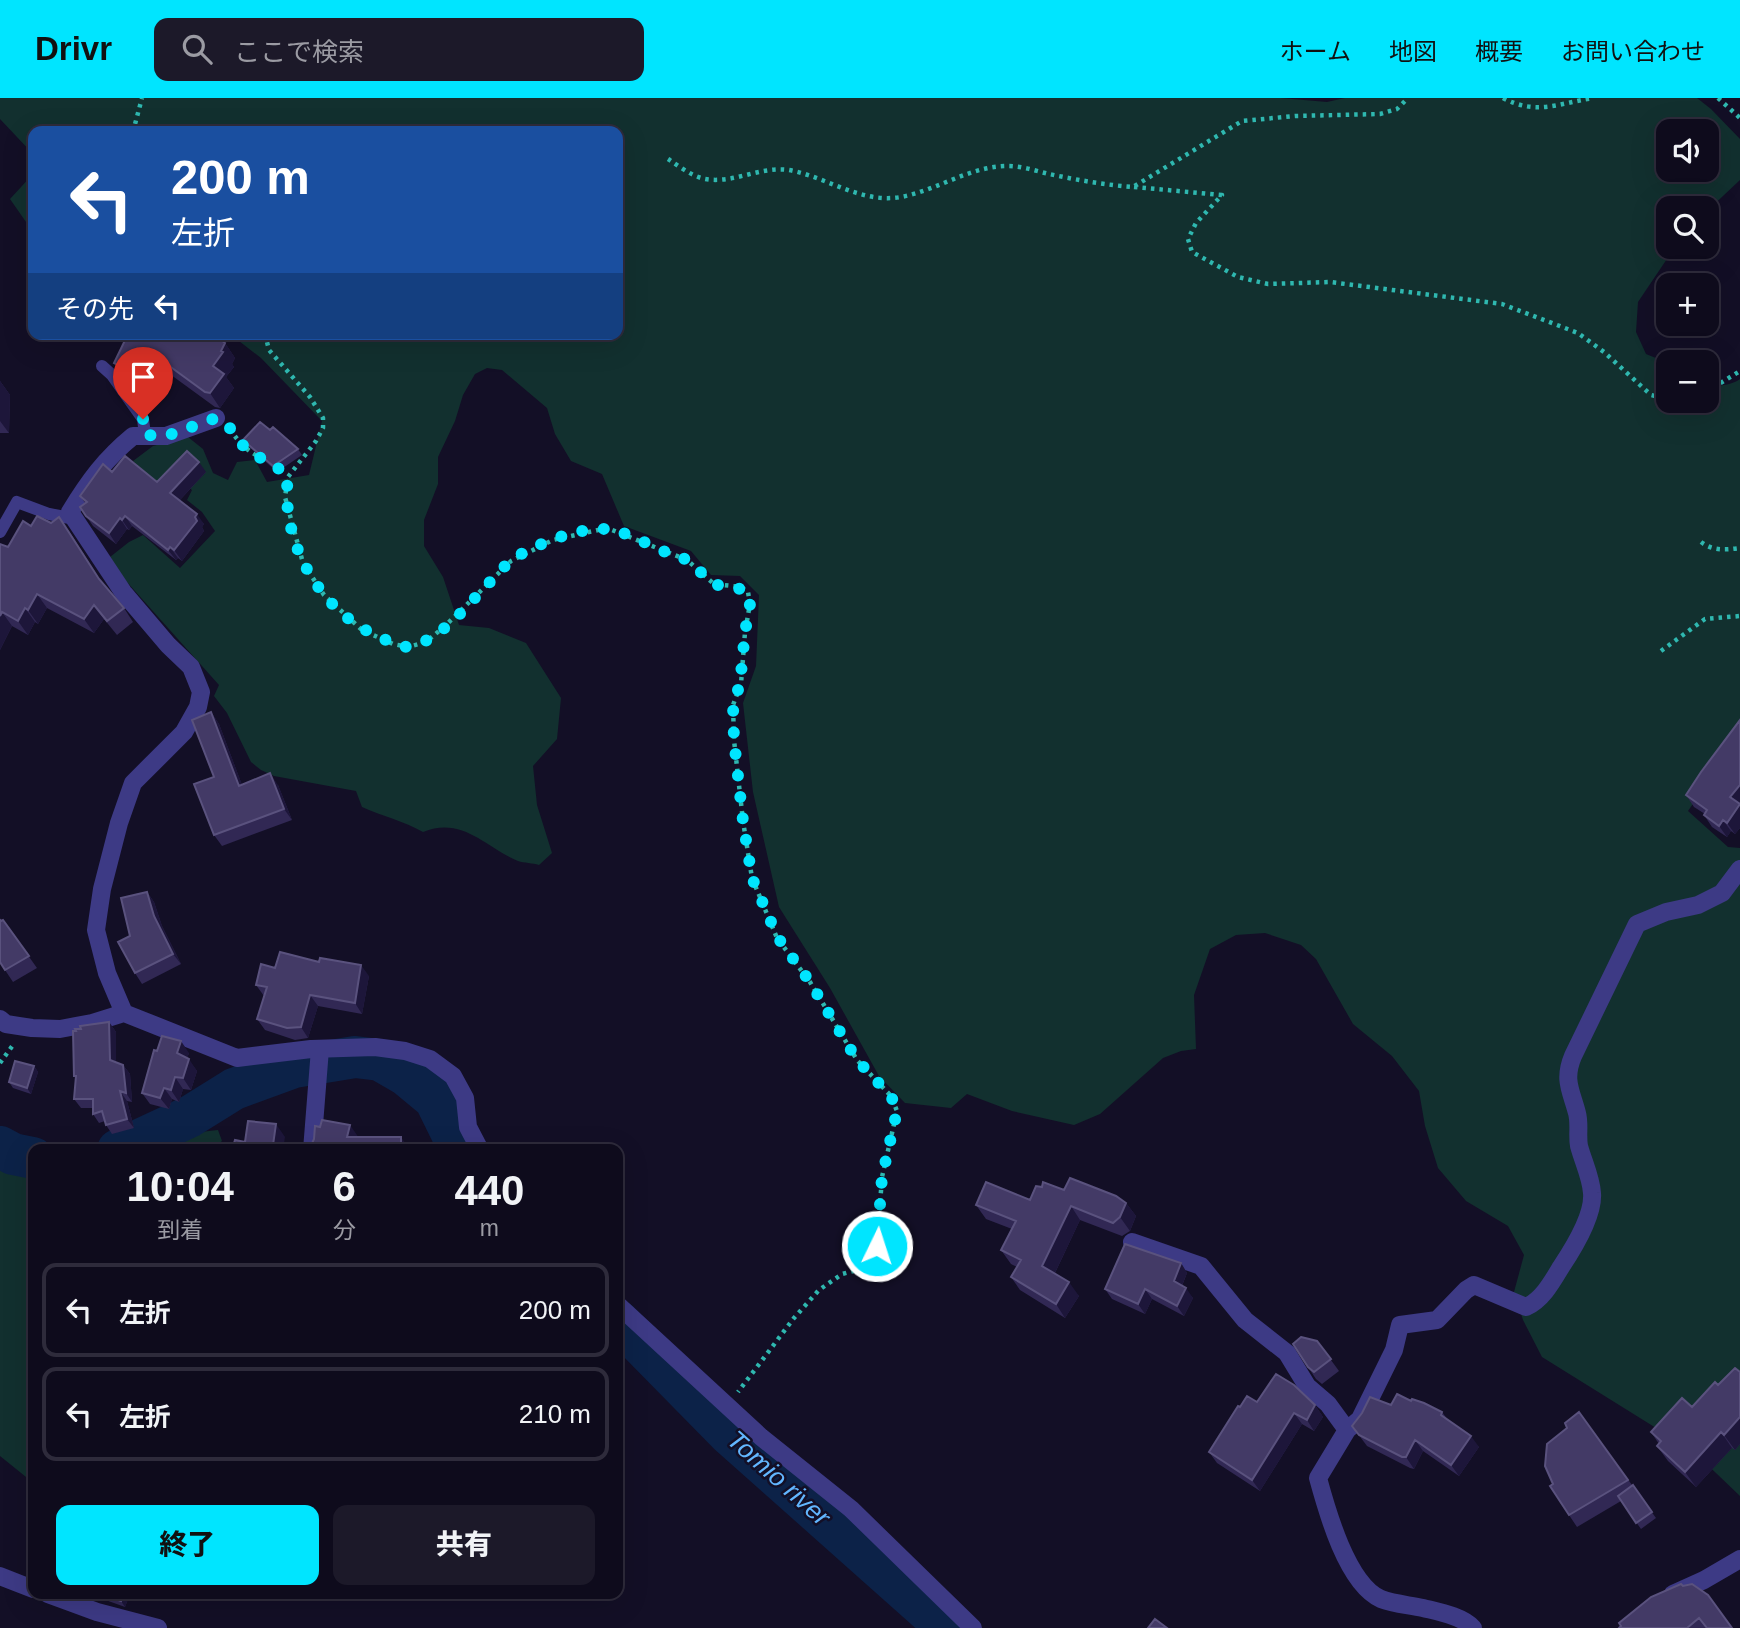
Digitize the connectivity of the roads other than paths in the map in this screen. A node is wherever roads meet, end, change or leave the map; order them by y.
1 (102, 366) dead end
2 (216, 418) road end
3 (145, 435) junction
4 (75, 519) junction
5 (0, 532) edge
6 (1740, 869) edge
7 (124, 1013) junction
8 (0, 1019) edge
9 (320, 1049) junction
10 (312, 1144) edge
11 (477, 1144) edge
12 (1132, 1242) dead end
13 (623, 1310) edge
14 (1347, 1430) junction
15 (1740, 1559) edge
16 (0, 1576) edge
17 (28, 1587) edge
18 (1650, 1598) edge
19 (62, 1599) edge
20 (971, 1627) edge
21 (158, 1628) edge
22 (1473, 1628) edge

1 - 3 lane
2 - 3 street
3 - 4 street
4 - 5 lane
4 - 7 street
6 - 14 street
7 - 8 street
7 - 9 street
9 - 10 street
9 - 11 street
12 - 14 street
13 - 20 street
14 - 22 street
15 - 18 street
16 - 17 street
19 - 21 street

